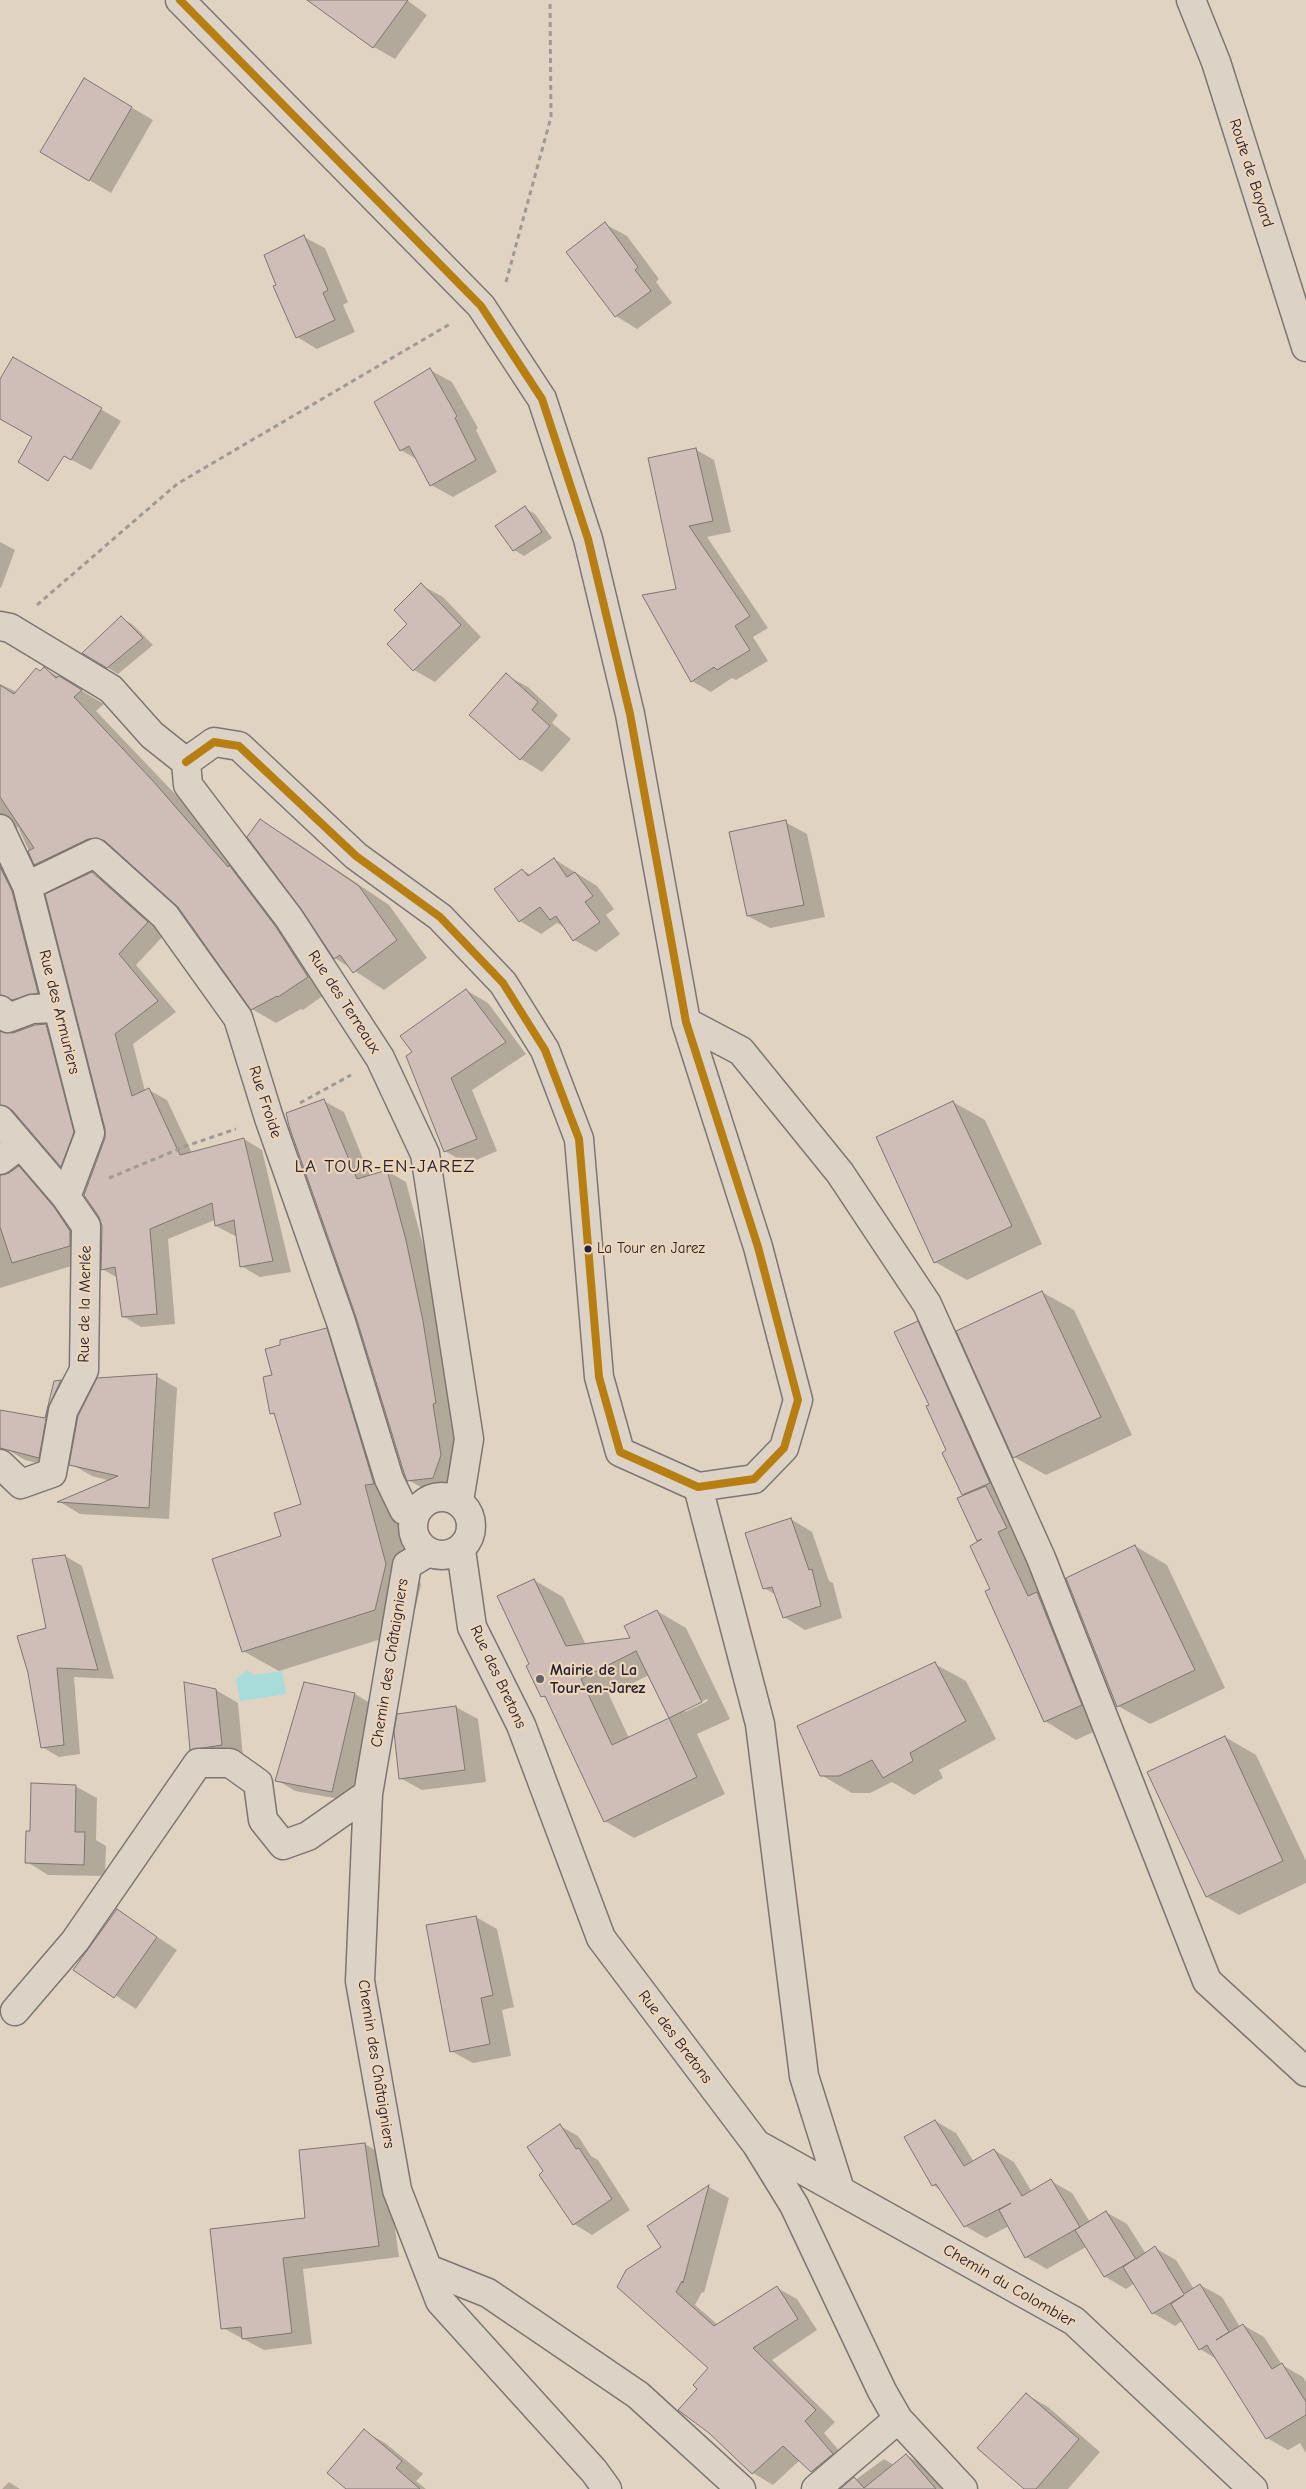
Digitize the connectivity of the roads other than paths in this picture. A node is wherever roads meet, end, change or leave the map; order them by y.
1 (180, 0) edge
2 (1191, 0) edge
3 (1306, 347) edge
4 (5, 627) edge
5 (186, 762) junction
6 (3, 845) edge
7 (27, 886) junction
8 (58, 1008) junction
9 (0, 1010) edge
10 (686, 1022) junction
11 (0, 1120) edge
12 (10, 1153) edge
13 (66, 1197) junction
14 (0, 1464) edge
15 (698, 1487) junction
16 (459, 1501) junction
17 (416, 1510) junction
18 (461, 1550) junction
19 (427, 1552) junction
20 (368, 1794) junction
21 (15, 2011) dead end
22 (1306, 2072) edge
23 (757, 2145) junction
24 (840, 2190) junction
25 (428, 2269) junction
26 (898, 2419) junction
27 (607, 2489) edge
28 (741, 2489) edge
29 (816, 2489) edge
30 (963, 2489) edge
31 (1253, 2489) edge

1 - 10 street
2 - 3 street, Route de Bayard
4 - 5 street
5 - 15 street
5 - 16 street, Rue des Terreaux
6 - 7 street, Rue des Armuriers
7 - 8 street, Rue des Armuriers
7 - 17 street, Rue Froide
8 - 9 street
8 - 13 street, Rue des Armuriers
10 - 15 street
10 - 22 street
11 - 12 street, Rue de la Merlée
12 - 13 street, Rue de la Merlée
13 - 14 street, Rue de la Merlée
15 - 24 street
16 - 17 street
16 - 18 street
17 - 19 street
18 - 19 street
18 - 23 street, Rue des Bretons
19 - 20 street, Chemin des Châtaigniers
20 - 21 street
20 - 25 street, Chemin des Châtaigniers
23 - 24 street, Chemin du Colombier
23 - 26 street, Rue des Bretons
24 - 31 street, Chemin du Colombier
25 - 27 street, Chemin des Châtaigniers
25 - 28 street
26 - 29 street
26 - 30 street, Rue des Bretons

